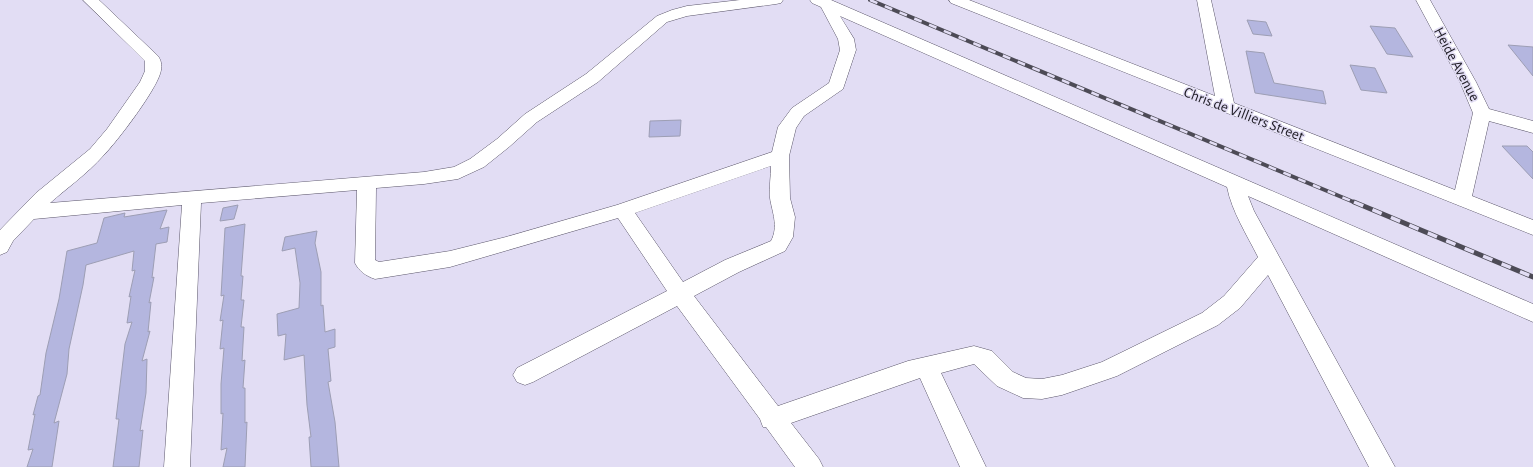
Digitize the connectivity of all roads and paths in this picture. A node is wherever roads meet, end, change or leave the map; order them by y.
1 (90, 0) edge
2 (776, 0) edge
3 (956, 0) edge
4 (1204, 0) edge
5 (1423, 0) edge
6 (822, 2) edge
7 (1226, 107) junction
8 (1482, 112) junction
9 (1533, 127) edge
10 (780, 156) junction
11 (1236, 183) junction
12 (367, 184) junction
13 (192, 197) junction
14 (1462, 200) junction
15 (623, 210) junction
16 (28, 213) junction
17 (1533, 228) edge
18 (0, 247) edge
19 (1270, 258) junction
20 (680, 294) junction
21 (1533, 313) edge
22 (926, 366) junction
23 (525, 375) dead end
24 (772, 419) junction
25 (177, 467) edge
26 (810, 467) edge
27 (973, 467) edge
28 (1382, 467) edge

1 - 16 street
2 - 12 street
3 - 7 street, Chris de Villiers Street
4 - 7 street
5 - 8 street, Heide Avenue
6 - 10 street
6 - 11 street
7 - 14 street, Chris de Villiers Street
8 - 9 street
8 - 14 street, Heide Avenue
10 - 15 street
10 - 20 street
11 - 19 street
11 - 21 street
12 - 13 street
12 - 15 street
13 - 16 street
13 - 25 street
14 - 17 street, Chris de Villiers Street
15 - 20 street
16 - 18 street
19 - 22 street
19 - 28 street
20 - 23 street
20 - 24 street
22 - 24 street
22 - 27 street
24 - 26 street

